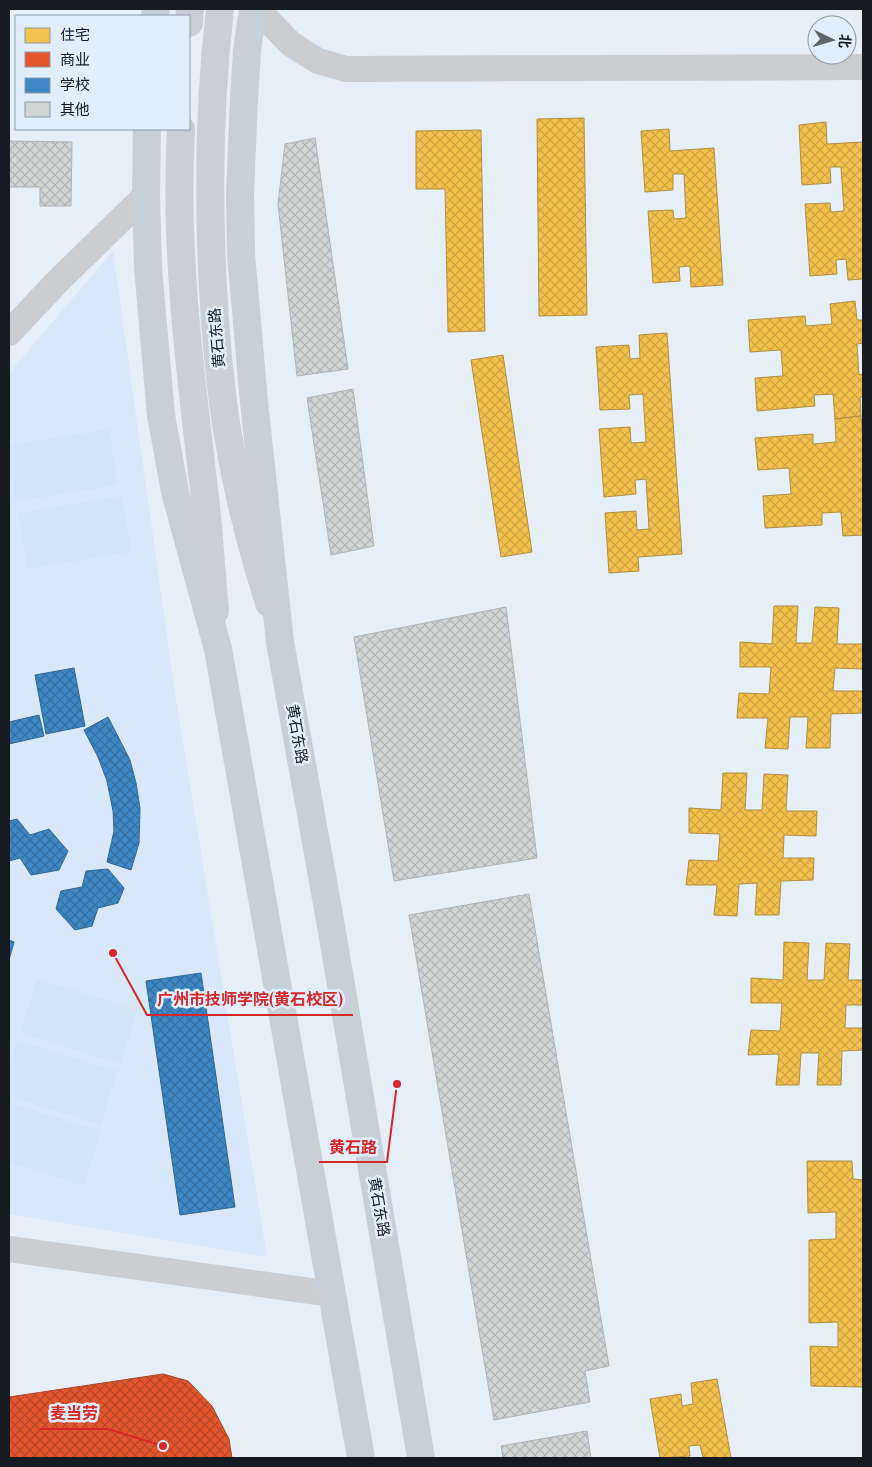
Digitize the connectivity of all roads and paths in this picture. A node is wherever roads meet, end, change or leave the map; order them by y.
1 (220, 9) edge
2 (255, 9) edge
3 (863, 67) edge
4 (147, 130) edge
5 (181, 132) edge
6 (146, 195) junction
7 (9, 334) edge
8 (280, 642) junction
9 (218, 649) junction
10 (9, 1249) edge
11 (332, 1294) junction
12 (360, 1458) edge
13 (421, 1458) edge

1 - 8 main road, 黄石东路
2 - 3 street
2 - 8 highway
4 - 6 highway
5 - 9 main road, 黄石东路
6 - 7 street
6 - 9 highway
8 - 13 highway, 黄石东路
9 - 11 highway, 黄石东路
10 - 11 street
11 - 12 highway, 黄石东路

